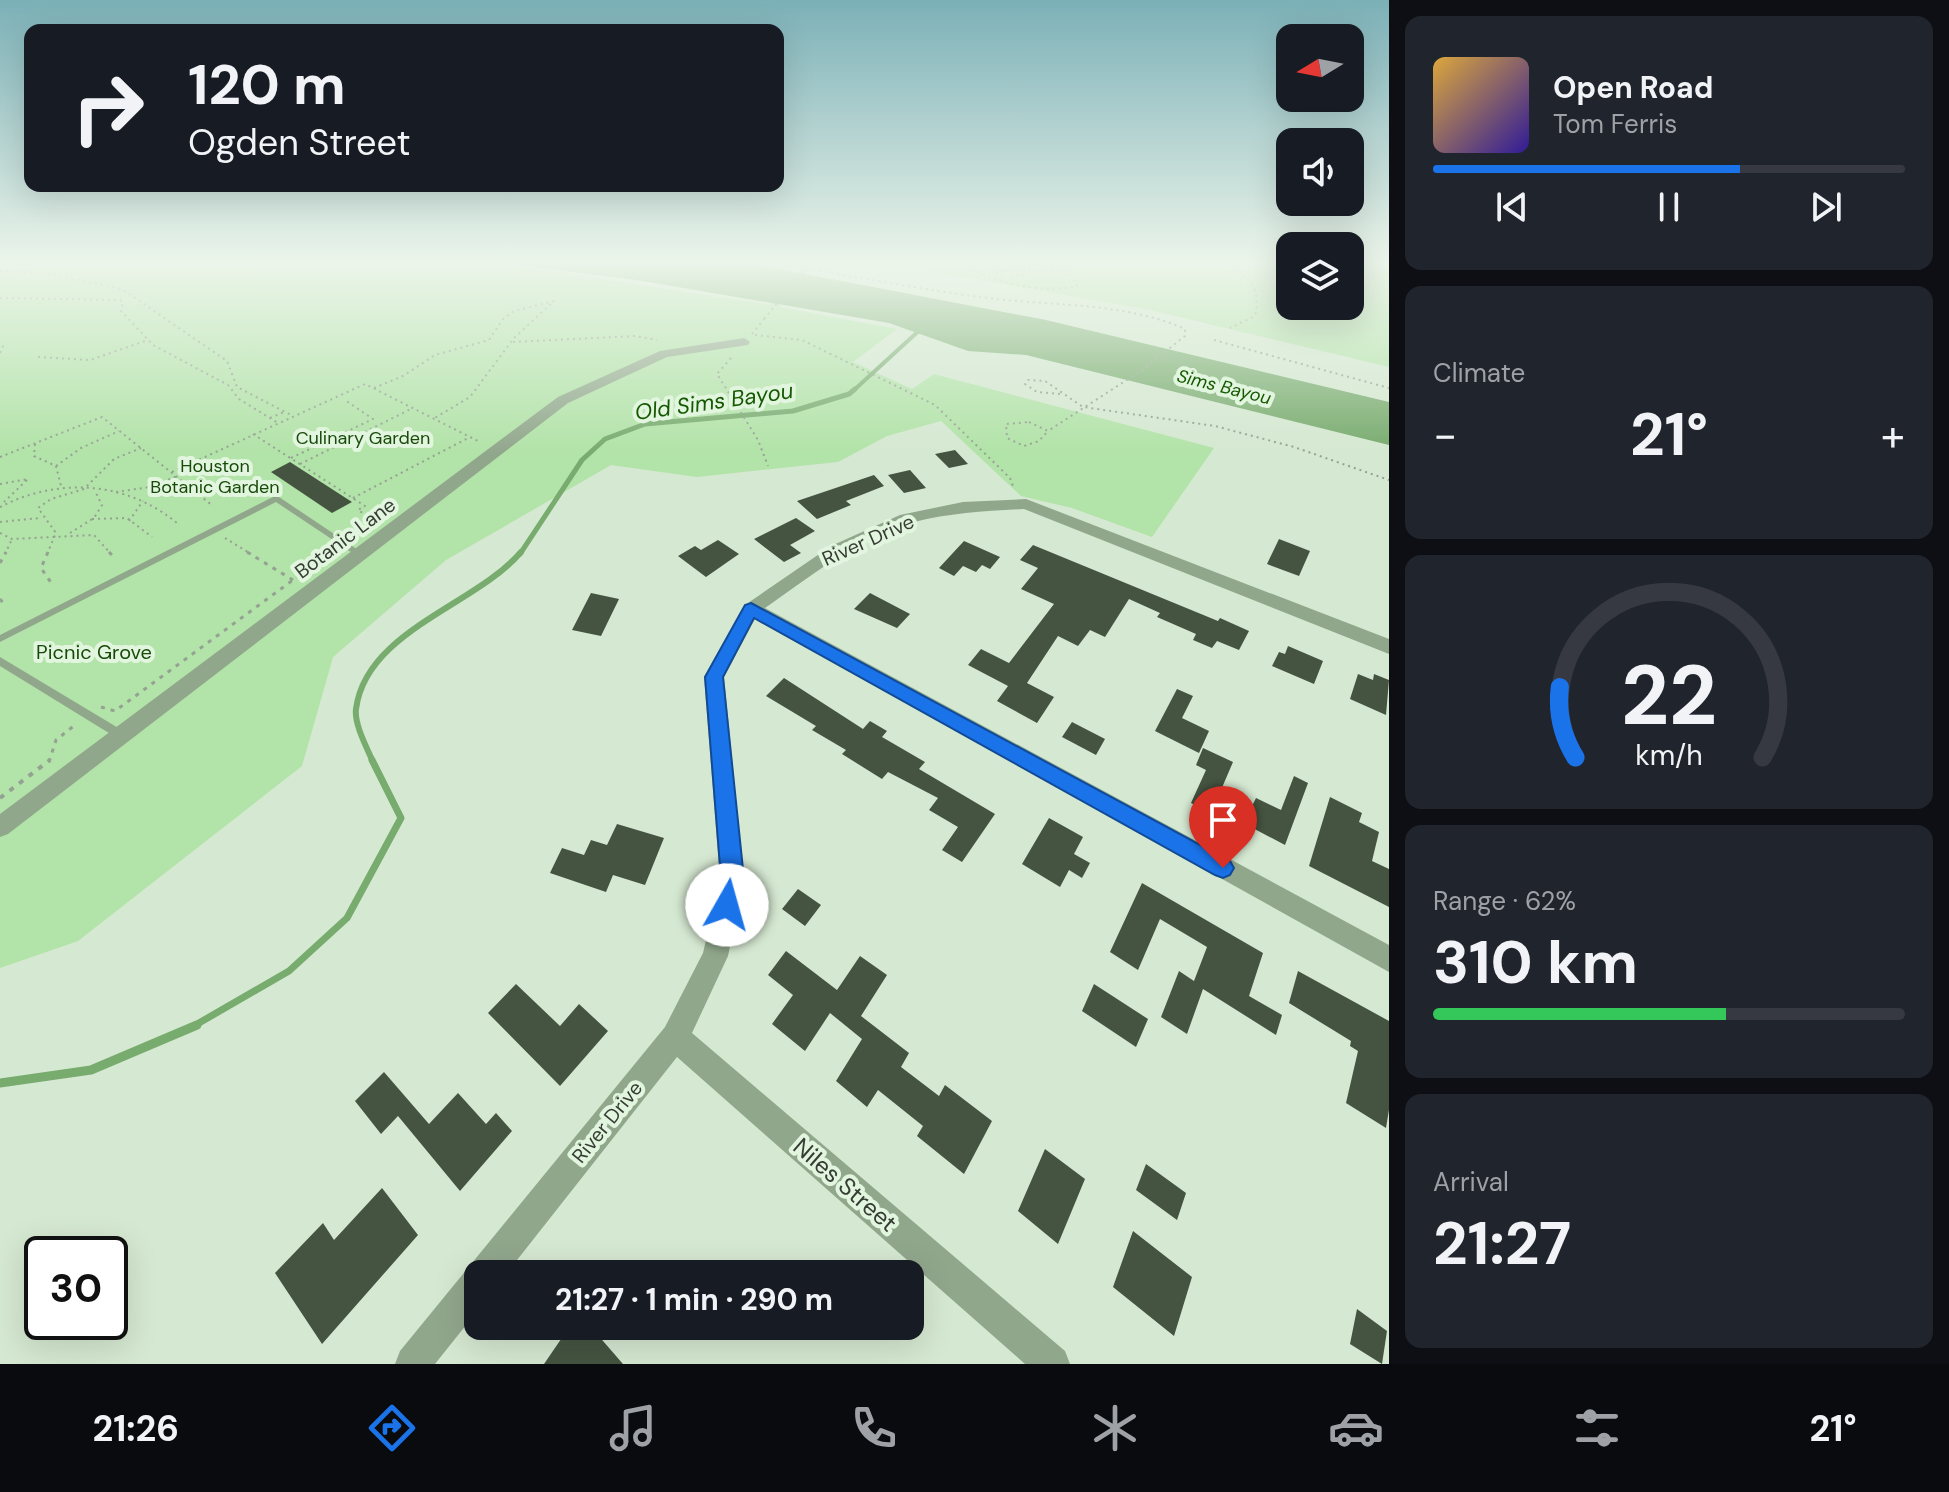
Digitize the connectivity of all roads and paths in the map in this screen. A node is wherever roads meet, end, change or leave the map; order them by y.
1 (133, 326) edge
2 (175, 326) edge
3 (501, 326) edge
4 (529, 326) edge
5 (1177, 326) edge
6 (1235, 326) edge
7 (1230, 328) dead end
8 (748, 339) joint
9 (1214, 340) dead end
10 (146, 341) junction
11 (512, 342) junction
12 (4, 344) dead end
13 (678, 352) junction
14 (0, 353) edge
15 (38, 357) dead end
16 (723, 385) dead end
17 (374, 388) junction
18 (1389, 388) edge
19 (1060, 394) junction
20 (345, 400) dead end
21 (1083, 407) junction
22 (413, 408) junction
23 (284, 412) junction
24 (293, 416) junction
25 (270, 418) junction
26 (373, 419) junction
27 (433, 419) junction
28 (278, 423) junction
29 (382, 424) junction
30 (120, 431) junction
31 (1048, 431) junction
32 (253, 434) junction
33 (339, 435) junction
34 (470, 437) junction
35 (326, 441) junction
36 (348, 441) junction
37 (36, 442) junction
38 (336, 447) junction
39 (141, 448) junction
40 (498, 451) junction
41 (0, 457) edge
42 (291, 458) junction
43 (300, 464) junction
44 (56, 466) junction
45 (768, 466) dead end
46 (172, 472) junction
47 (177, 476) junction
48 (1389, 480) edge
49 (0, 484) edge
50 (61, 486) junction
51 (84, 489) junction
52 (95, 491) junction
53 (113, 492) junction
54 (353, 498) junction
55 (143, 501) junction
56 (1026, 504) junction
57 (2, 506) edge
58 (213, 506) dead end
59 (42, 518) junction
60 (92, 519) junction
61 (129, 521) junction
62 (0, 522) edge
63 (177, 523) dead end
64 (213, 530) junction
65 (391, 531) junction
66 (0, 533) edge
67 (67, 535) junction
68 (56, 536) junction
69 (152, 537) dead end
70 (12, 539) junction
71 (336, 548) dead end
72 (360, 554) junction
73 (112, 555) dead end
74 (0, 563) edge
75 (293, 580) junction
76 (52, 584) dead end
77 (0, 599) edge
78 (6, 607) dead end
79 (751, 609) junction
80 (0, 639) edge
81 (1389, 647) edge
82 (0, 661) edge
83 (104, 705) dead end
84 (71, 728) dead end
85 (121, 735) junction
86 (0, 798) edge
87 (0, 827) edge
88 (1389, 959) edge
89 (675, 1037) junction
90 (496, 1260) edge
91 (464, 1300) edge
92 (413, 1364) edge
93 (1052, 1364) edge

1 - 10 path
2 - 23 path
3 - 17 path
4 - 11 path
5 - 21 path
6 - 7 path
8 - 13 street, Botanic Lane
8 - 56 path
9 - 18 path
10 - 15 path
10 - 25 path
11 - 13 path
11 - 27 path
12 - 14 path
13 - 40 street, Botanic Lane
16 - 45 path
17 - 22 path
17 - 24 path
19 - 19 path
19 - 21 path
20 - 26 path
21 - 31 path
21 - 48 path
22 - 27 path
22 - 29 path
23 - 24 path
23 - 25 path
24 - 28 path
25 - 28 path
26 - 29 path
26 - 33 path
27 - 34 path
28 - 32 path
29 - 36 path
30 - 37 path
30 - 39 path
30 - 44 path
31 - 31 path
32 - 42 path
32 - 46 path
33 - 35 path
33 - 36 path
34 - 40 path
34 - 54 path
35 - 38 path
35 - 42 path
36 - 38 path
37 - 41 path
37 - 44 path
38 - 43 path
39 - 46 path
39 - 51 path
40 - 65 street, Botanic Lane
42 - 43 path
43 - 54 path
44 - 50 path
46 - 47 path
47 - 53 path
47 - 58 path
49 - 57 path
50 - 51 path
50 - 57 path
51 - 52 path
51 - 59 path
52 - 53 path
52 - 60 path
53 - 55 path
54 - 65 path
55 - 61 path
55 - 63 path
56 - 79 street, River Drive
56 - 81 street, River Drive
59 - 62 path
59 - 68 path
60 - 61 path
60 - 67 path
61 - 69 path
64 - 72 lane
64 - 75 path
64 - 80 lane
65 - 72 street, Botanic Lane
66 - 70 path
67 - 68 path
67 - 73 path
68 - 70 path
68 - 76 path
70 - 74 path
71 - 75 path
72 - 85 street, Botanic Lane
75 - 83 path
77 - 78 path
79 - 88 street
79 - 89 street, River Drive
82 - 85 lane
84 - 86 path
85 - 87 street, Botanic Lane
89 - 90 street, River Drive
89 - 93 street, Niles Street
91 - 92 street

